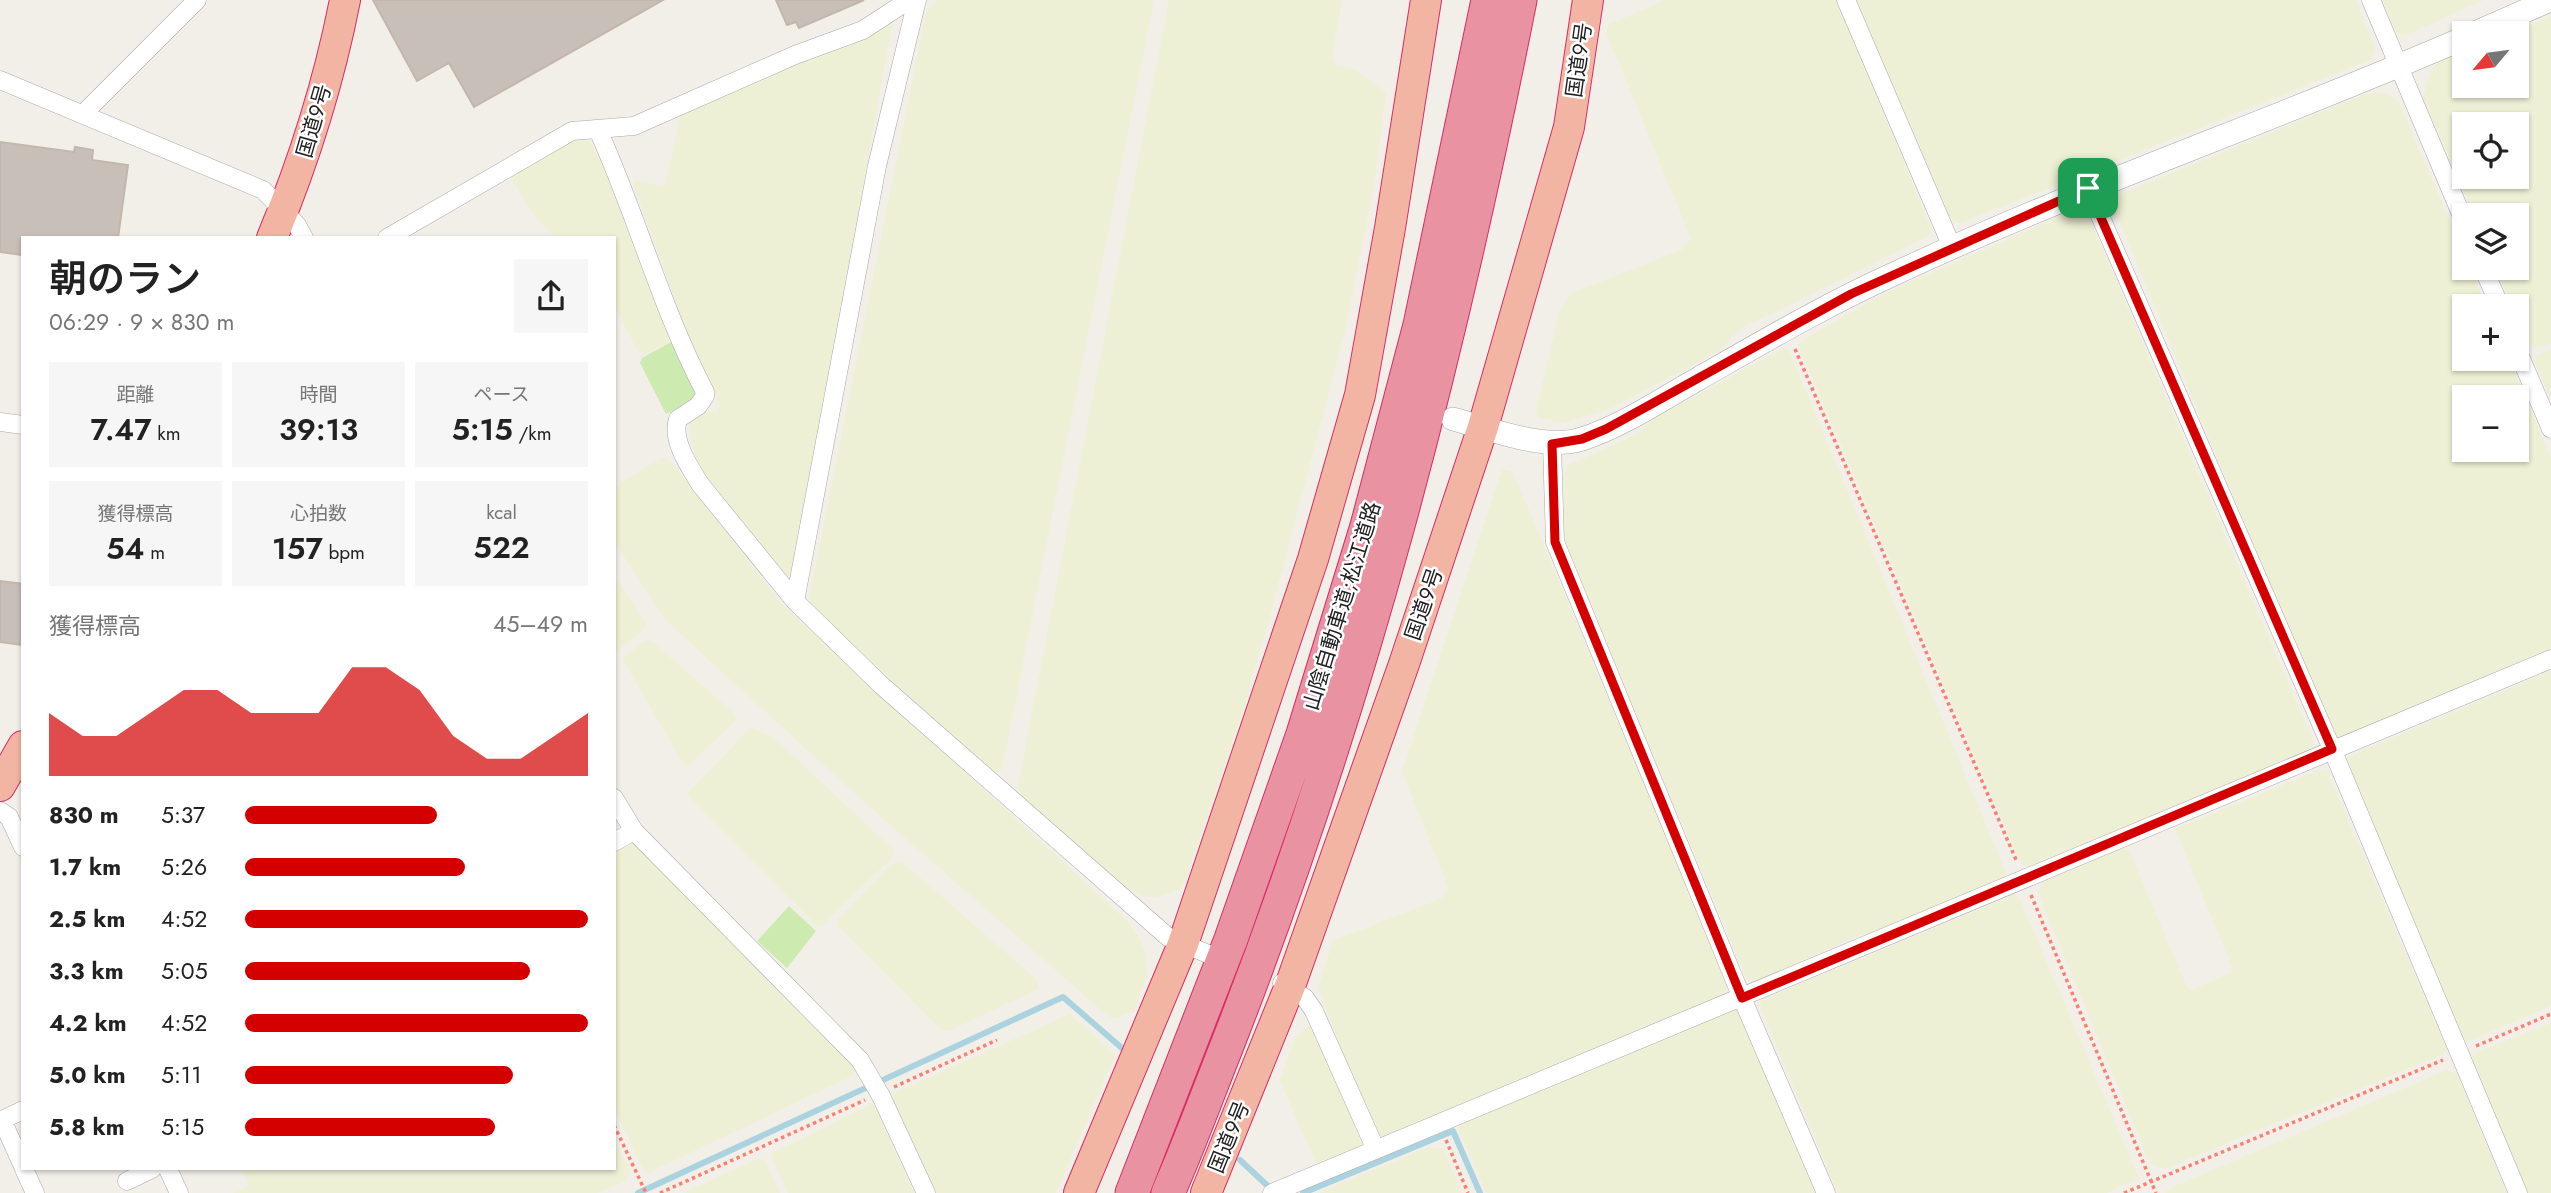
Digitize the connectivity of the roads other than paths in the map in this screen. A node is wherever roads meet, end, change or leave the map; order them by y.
1 (197, 0) edge
2 (345, 0) edge
3 (909, 0) edge
4 (918, 0) edge
5 (1426, 0) edge
6 (1488, 0) edge
7 (1520, 0) edge
8 (1588, 0) edge
9 (1846, 0) edge
10 (2371, 0) edge
11 (2550, 0) edge
12 (2502, 21) edge
13 (2452, 43) edge
14 (2399, 66) junction
15 (0, 80) edge
16 (84, 113) junction
17 (598, 130) junction
18 (2088, 188) junction
19 (2456, 203) edge
20 (277, 225) edge
21 (303, 236) edge
22 (390, 236) edge
23 (1952, 247) junction
24 (2526, 371) edge
25 (1453, 419) dead end
26 (0, 422) edge
27 (21, 425) edge
28 (1483, 427) junction
29 (2551, 429) edge
30 (1552, 444) junction
31 (795, 601) junction
32 (2551, 659) edge
33 (2332, 749) junction
34 (616, 801) edge
35 (0, 811) edge
36 (634, 831) junction
37 (616, 841) edge
38 (21, 843) edge
39 (1196, 949) junction
40 (1284, 984) junction
41 (1742, 998) junction
42 (21, 1111) edge
43 (1, 1120) edge
44 (1376, 1150) junction
45 (21, 1164) edge
46 (24, 1170) edge
47 (150, 1170) edge
48 (168, 1170) edge
49 (127, 1181) dead end
50 (35, 1193) edge
51 (179, 1193) edge
52 (926, 1193) edge
53 (1079, 1193) edge
54 (1132, 1193) edge
55 (1168, 1193) edge
56 (1206, 1193) edge
57 (1272, 1193) edge
58 (1826, 1193) edge
59 (2518, 1193) edge

1 - 16 street
2 - 20 highway, 国道9号
3 - 17 street
4 - 31 street
5 - 39 highway
6 - 54 highway, 山陰自動車道;松江道路
7 - 55 highway, 山陰自動車道;松江道路
8 - 28 highway, 国道9号
9 - 23 street
10 - 14 street
11 - 12 street
13 - 14 street
14 - 18 street
14 - 19 street
15 - 16 street
16 - 20 street
17 - 22 street
17 - 31 street
18 - 23 street
18 - 33 street
20 - 21 street
23 - 30 street
24 - 29 street
25 - 28 street
26 - 27 street
28 - 30 street
28 - 40 highway, 国道9号
30 - 41 street
31 - 39 street
32 - 33 street
33 - 41 street
33 - 59 street
34 - 36 street
35 - 38 street
36 - 37 street
36 - 52 street
39 - 53 highway
40 - 44 street
40 - 56 highway, 国道9号
41 - 44 street
41 - 58 street
42 - 43 street
43 - 45 street
44 - 57 street
46 - 50 street
47 - 49 street
48 - 51 street

